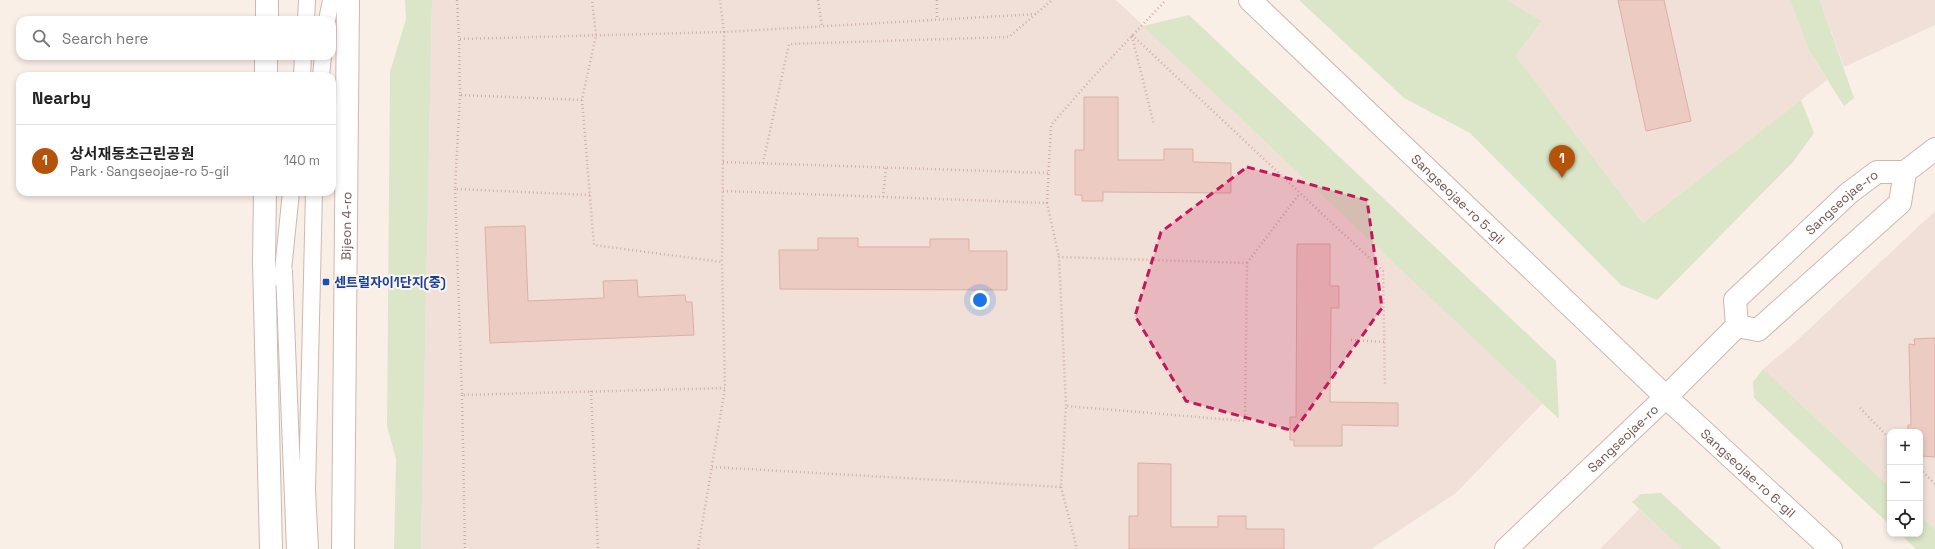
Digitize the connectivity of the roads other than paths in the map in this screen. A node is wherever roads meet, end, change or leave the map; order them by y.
1 (267, 0) edge
2 (307, 0) edge
3 (328, 0) edge
4 (331, 0) edge
5 (348, 0) edge
6 (1250, 0) edge
7 (267, 16) edge
8 (306, 16) edge
9 (327, 16) edge
10 (327, 16) edge
11 (266, 60) edge
12 (303, 60) edge
13 (323, 60) edge
14 (266, 72) edge
15 (302, 72) edge
16 (321, 72) edge
17 (1935, 149) edge
18 (1905, 172) junction
19 (265, 196) edge
20 (291, 196) edge
21 (314, 196) edge
22 (284, 271) junction
23 (1737, 326) junction
24 (267, 348) junction
25 (1666, 397) junction
26 (271, 549) edge
27 (295, 549) edge
28 (310, 549) edge
29 (343, 549) edge
30 (1506, 549) edge
31 (1831, 549) edge

1 - 7 street
2 - 8 lane
3 - 9 lane
4 - 10 lane
5 - 29 street, Bijeon 4-ro
6 - 25 street, Sangseojae-ro 5-gil
11 - 14 street
12 - 15 lane
13 - 16 lane
17 - 18 street
18 - 23 street
18 - 23 street, Sangseojae-ro
19 - 24 street
20 - 22 lane
21 - 28 lane
22 - 24 lane
22 - 27 lane
23 - 25 street, Sangseojae-ro
24 - 26 street
25 - 30 street, Sangseojae-ro
25 - 31 street, Sangseojae-ro 6-gil

